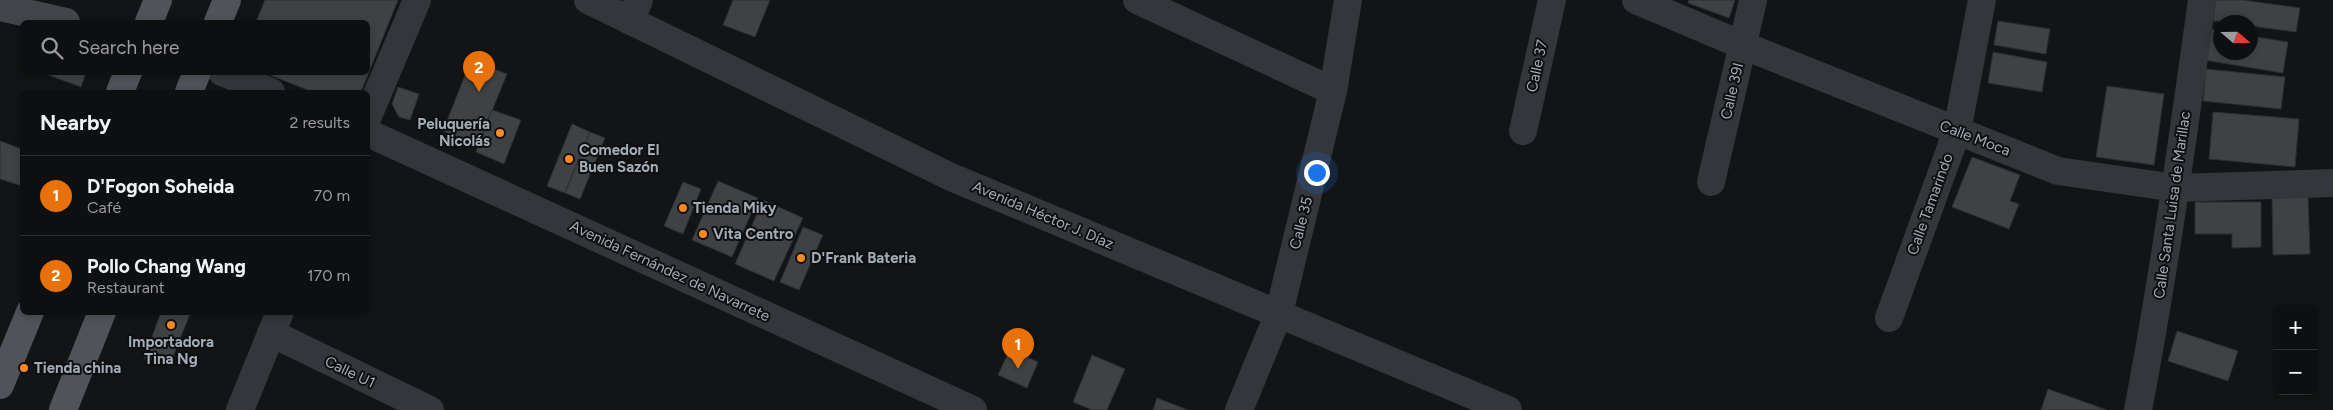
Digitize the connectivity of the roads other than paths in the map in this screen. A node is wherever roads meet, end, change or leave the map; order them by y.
1 (158, 0) edge
2 (227, 0) edge
3 (417, 0) edge
4 (588, 0) edge
5 (1137, 0) edge
6 (1348, 0) edge
7 (1552, 0) edge
8 (1636, 0) edge
9 (1753, 0) edge
10 (1982, 0) edge
11 (2202, 0) edge
12 (0, 7) edge
13 (634, 11) edge
14 (57, 20) edge
15 (150, 20) edge
16 (219, 20) edge
17 (1742, 46) junction
18 (127, 75) edge
19 (196, 75) edge
20 (229, 75) edge
21 (121, 90) edge
22 (190, 90) edge
23 (266, 90) edge
24 (1333, 91) junction
25 (370, 111) edge
26 (1524, 131) dead end
27 (1957, 131) junction
28 (370, 134) edge
29 (1711, 182) dead end
30 (2333, 183) edge
31 (2176, 188) junction
32 (1279, 313) junction
33 (29, 315) edge
34 (101, 315) edge
35 (1889, 318) dead end
36 (276, 323) edge
37 (0, 385) edge
38 (63, 410) edge
39 (240, 410) edge
40 (430, 410) edge
41 (973, 410) edge
42 (1239, 410) edge
43 (1508, 410) edge
44 (2138, 410) edge

1 - 15 main road
2 - 16 main road
3 - 25 street
4 - 13 street, Avenida Héctor J. Díaz
5 - 24 street
6 - 24 street, Calle 35
7 - 26 street, Calle 37
8 - 17 street, Calle Moca
9 - 17 street, Calle 39I
10 - 27 street, Calle Tamarindo
11 - 31 street, Calle Santa Luisa de Marillac
12 - 14 main road
13 - 32 street, Avenida Héctor J. Díaz
17 - 27 street, Calle Moca
17 - 29 street, Calle 39I
18 - 21 main road
19 - 22 main road
20 - 23 street
24 - 32 street, Calle 35
27 - 31 street, Calle Moca
27 - 35 street, Calle Tamarindo
28 - 41 street, Avenida Fernández de Navarrete
30 - 31 street, Calle Moca
31 - 44 street, Calle Santa Luisa de Marillac
32 - 42 street, Calle 35
32 - 43 street, Avenida Héctor J. Díaz
33 - 37 main road
34 - 38 main road
36 - 39 street
36 - 40 street, Calle U1

